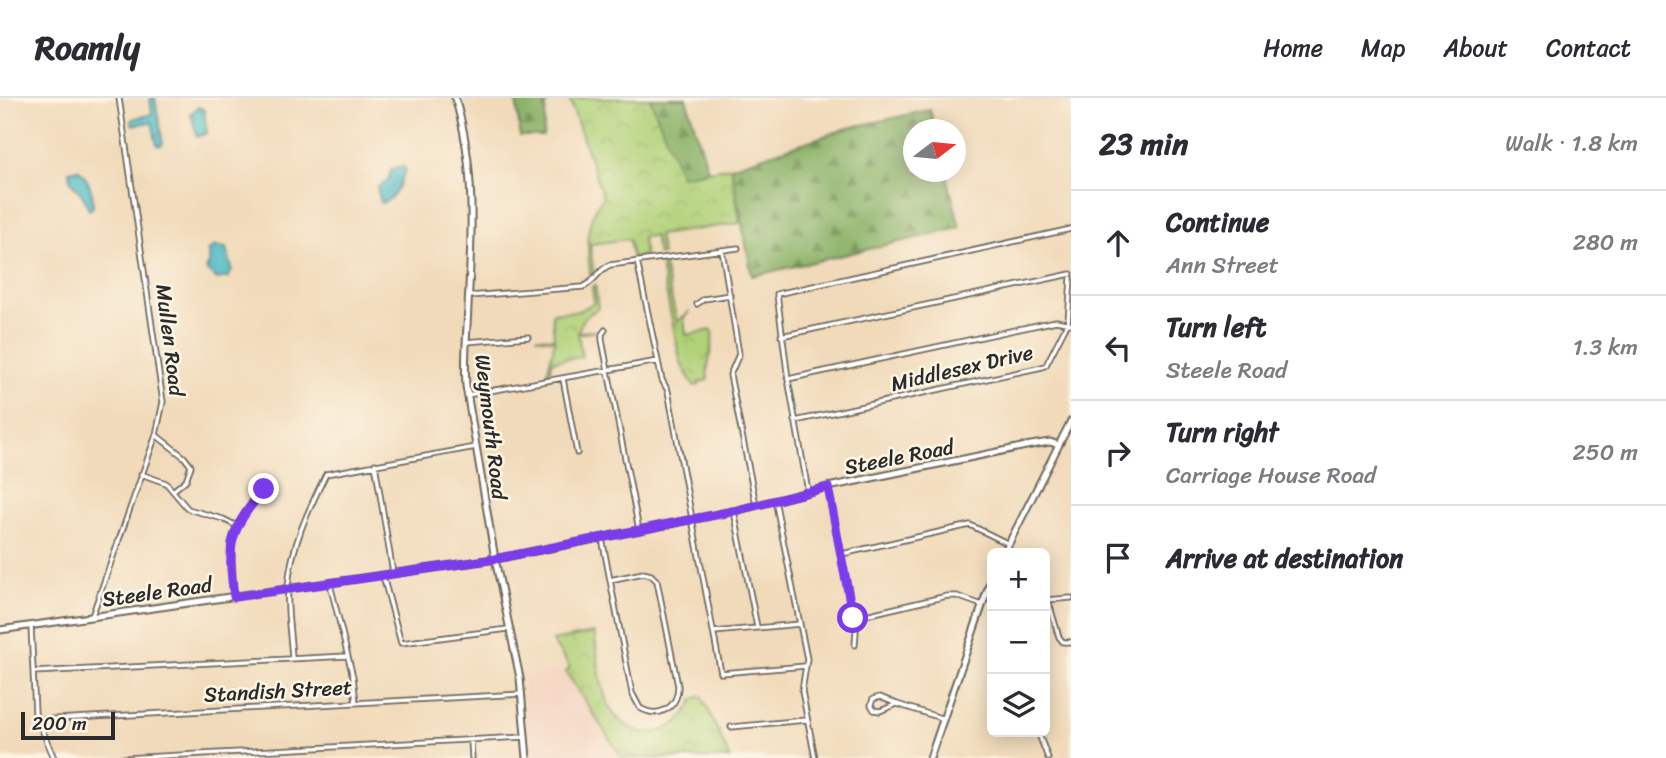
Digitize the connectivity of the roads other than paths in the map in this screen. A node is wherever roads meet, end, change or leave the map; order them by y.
1 (119, 98) edge
2 (455, 98) edge
3 (1071, 230) edge
4 (738, 248) dead end
5 (722, 250) junction
6 (637, 261) junction
7 (1071, 276) edge
8 (730, 295) junction
9 (469, 296) junction
10 (697, 304) dead end
11 (1069, 323) edge
12 (606, 330) dead end
13 (782, 336) junction
14 (528, 337) dead end
15 (466, 342) junction
16 (658, 361) junction
17 (608, 371) junction
18 (563, 379) junction
19 (788, 379) junction
20 (467, 395) junction
21 (795, 421) junction
22 (1071, 421) edge
23 (156, 435) junction
24 (1059, 445) junction
25 (476, 447) junction
26 (577, 453) dead end
27 (375, 464) junction
28 (141, 474) junction
29 (828, 487) junction
30 (174, 490) junction
31 (808, 491) junction
32 (260, 492) dead end
33 (775, 500) junction
34 (756, 505) junction
35 (734, 511) junction
36 (692, 520) junction
37 (236, 526) junction
38 (639, 530) junction
39 (602, 538) junction
40 (1009, 544) junction
41 (1007, 548) edge
42 (842, 554) junction
43 (495, 559) junction
44 (393, 575) junction
45 (383, 576) junction
46 (610, 580) junction
47 (330, 584) junction
48 (287, 590) junction
49 (987, 591) edge
50 (234, 597) junction
51 (1071, 598) edge
52 (1050, 600) edge
53 (983, 603) junction
54 (987, 603) edge
55 (1050, 610) edge
56 (92, 617) junction
57 (853, 618) junction
58 (800, 624) junction
59 (31, 626) junction
60 (757, 627) junction
61 (508, 629) junction
62 (0, 630) edge
63 (713, 632) junction
64 (1071, 642) edge
65 (855, 645) dead end
66 (347, 656) junction
67 (292, 659) junction
68 (806, 666) junction
69 (33, 672) junction
70 (522, 694) junction
71 (356, 703) junction
72 (897, 704) junction
73 (944, 719) junction
74 (37, 720) junction
75 (807, 720) junction
76 (732, 727) dead end
77 (525, 737) junction
78 (1040, 737) edge
79 (471, 740) junction
80 (54, 758) edge
81 (124, 758) edge
82 (472, 758) edge
83 (527, 758) edge
84 (815, 758) edge
85 (930, 758) edge
86 (1048, 758) edge

1 - 23 street, Mullen Road
2 - 9 street, Weymouth Road
3 - 13 street
4 - 5 street
5 - 6 street
5 - 8 street
6 - 9 street
6 - 16 street
7 - 11 street, Middlesex Drive
7 - 13 street
8 - 10 street
8 - 34 street
9 - 15 street, Weymouth Road
11 - 19 street
11 - 21 street, Middlesex Drive
12 - 17 street
13 - 19 street
14 - 15 street
15 - 20 street, Weymouth Road
16 - 17 street
16 - 36 street
17 - 18 street
17 - 38 street
18 - 20 street
18 - 26 street
19 - 21 street
20 - 25 street, Weymouth Road
21 - 31 street
22 - 24 street
23 - 28 street, Mullen Road
23 - 30 street
24 - 29 street, Steele Road
24 - 40 street
25 - 27 street
25 - 43 street, Weymouth Road
27 - 44 street
27 - 48 street
28 - 30 street
28 - 56 street, Mullen Road
29 - 31 street, Steele Road
29 - 42 street
30 - 37 street
31 - 33 street, Steele Road
32 - 37 street
33 - 34 street, Steele Road
33 - 58 street
34 - 35 street, Steele Road
35 - 36 street, Steele Road
35 - 60 street
36 - 38 street, Steele Road
36 - 63 street
37 - 50 street
38 - 39 street, Steele Road
39 - 43 street, Steele Road
39 - 46 street
40 - 41 street
40 - 42 street
42 - 57 street
43 - 44 street, Steele Road
43 - 61 street, Weymouth Road
44 - 45 street, Steele Road
45 - 47 street, Steele Road
45 - 61 street
46 - 46 street
47 - 48 street, Steele Road
47 - 66 street
48 - 50 street, Steele Road
48 - 67 street
49 - 53 street
50 - 56 street, Steele Road
51 - 52 street
53 - 54 street
53 - 57 street
53 - 73 street
55 - 64 street
56 - 59 street, Steele Road
57 - 65 street
58 - 60 street
58 - 68 street
59 - 62 street, Steele Road
59 - 69 street
60 - 63 street
61 - 70 street, Weymouth Road
63 - 68 street
66 - 67 street
66 - 71 street
67 - 69 street
68 - 75 street
69 - 74 street
70 - 71 street, Standish Street
70 - 77 street, Weymouth Road
71 - 74 street, Standish Street
72 - 72 street
72 - 73 street
73 - 85 street
74 - 80 street
75 - 76 street
75 - 84 street
77 - 79 street
77 - 83 street, Weymouth Road
78 - 86 street
79 - 81 street
79 - 82 street

